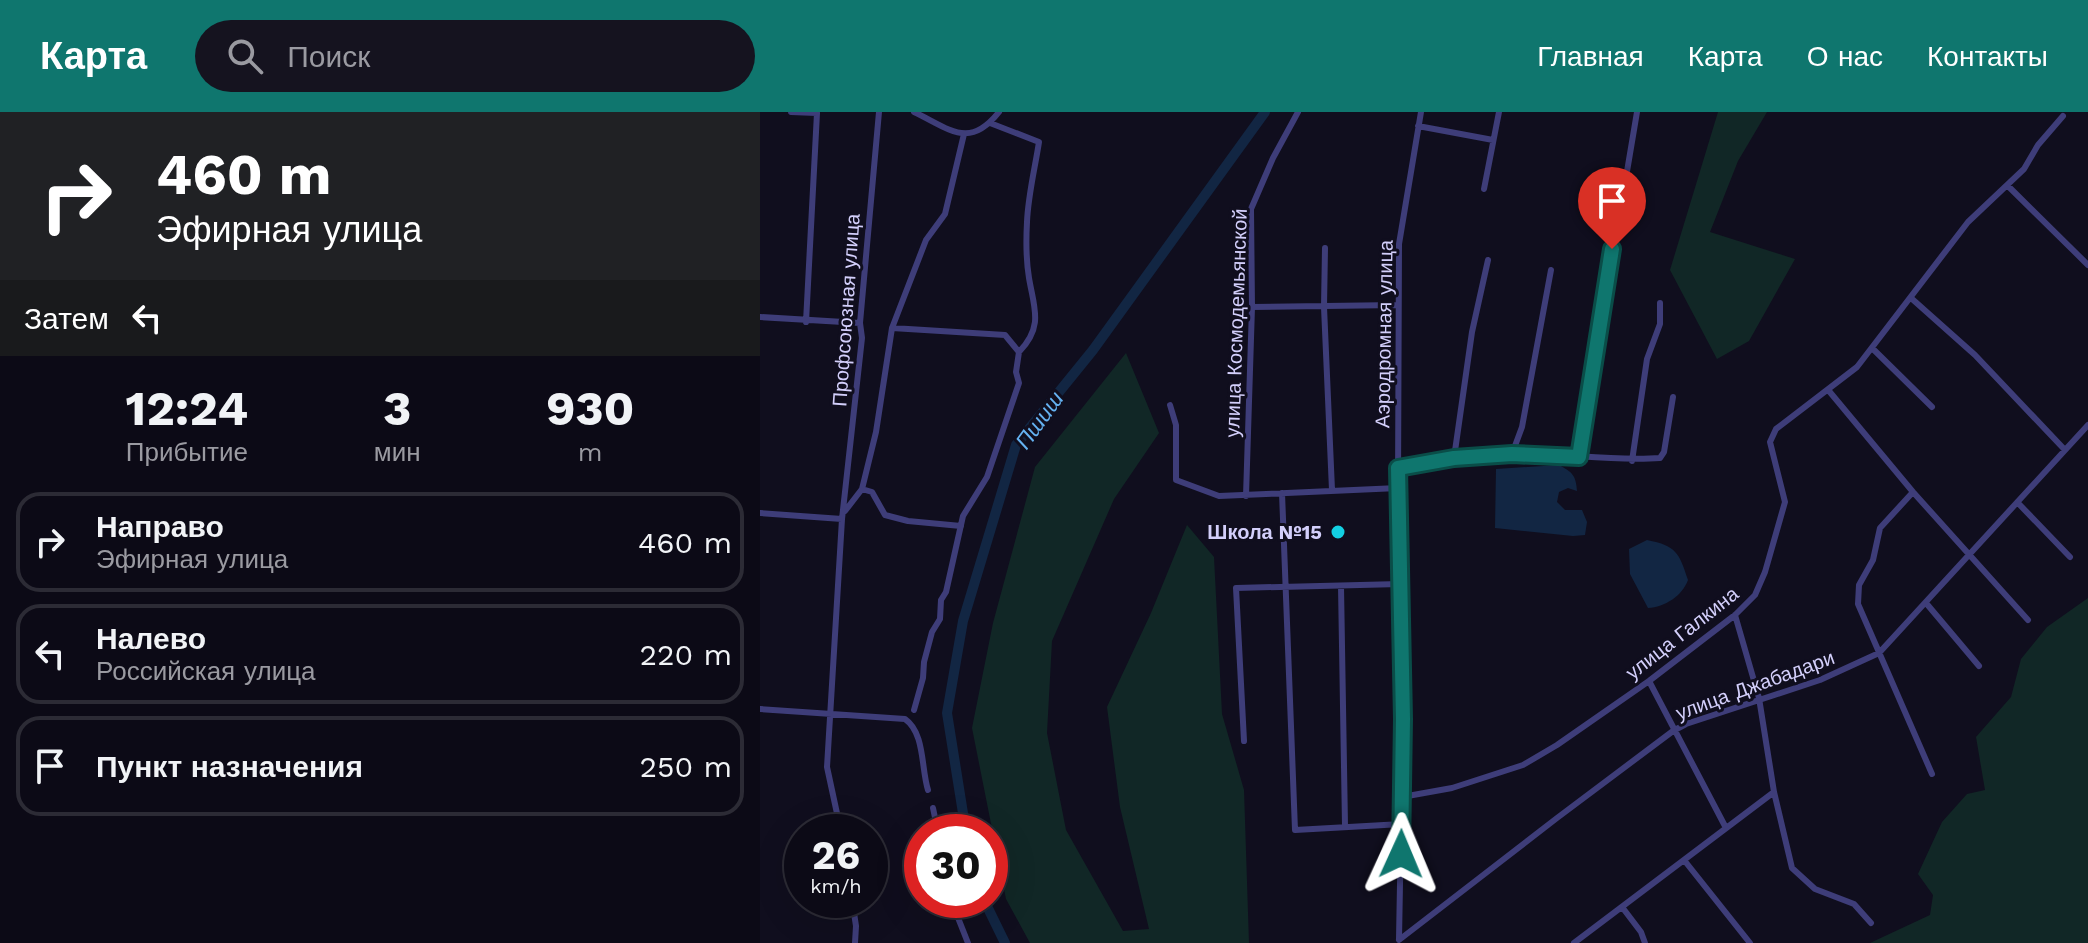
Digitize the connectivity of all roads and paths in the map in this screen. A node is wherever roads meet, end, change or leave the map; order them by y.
1 (791, 112) edge
2 (879, 112) edge
3 (914, 112) edge
4 (999, 112) edge
5 (1298, 112) edge
6 (1421, 112) edge
7 (1499, 112) edge
8 (1637, 112) edge
9 (2063, 116) dead end
10 (990, 123) junction
11 (1418, 126) junction
12 (964, 134) junction
13 (1493, 140) junction
14 (2008, 186) junction
15 (1484, 189) dead end
16 (1325, 248) dead end
17 (1488, 260) dead end
18 (2088, 265) edge
19 (1551, 270) dead end
20 (1911, 298) junction
21 (1660, 303) dead end
22 (1398, 305) junction
23 (1252, 307) junction
24 (1324, 307) junction
25 (760, 317) edge
26 (806, 322) junction
27 (860, 323) junction
28 (892, 328) junction
29 (1872, 348) junction
30 (1019, 352) junction
31 (1829, 391) junction
32 (1673, 397) dead end
33 (1170, 405) dead end
34 (1932, 407) dead end
35 (2088, 425) edge
36 (2065, 450) junction
37 (1512, 454) junction
38 (1579, 457) junction
39 (1454, 458) junction
40 (1632, 461) junction
41 (1398, 468) junction
42 (1398, 488) junction
43 (862, 489) junction
44 (1332, 490) junction
45 (1913, 492) junction
46 (1282, 493) junction
47 (1246, 496) junction
48 (2018, 503) junction
49 (845, 511) junction
50 (760, 513) edge
51 (842, 519) junction
52 (961, 526) junction
53 (1971, 554) junction
54 (2070, 557) dead end
55 (1400, 584) junction
56 (1284, 586) junction
57 (1341, 586) junction
58 (1926, 603) junction
59 (1735, 615) junction
60 (2028, 620) dead end
61 (1879, 653) junction
62 (1979, 666) dead end
63 (1649, 681) junction
64 (1759, 698) junction
65 (760, 709) edge
66 (914, 710) dead end
67 (831, 714) junction
68 (1673, 731) junction
69 (1244, 741) dead end
70 (1932, 774) dead end
71 (928, 790) dead end
72 (1774, 792) junction
73 (1402, 797) junction
74 (933, 808) dead end
75 (837, 814) edge
76 (934, 814) edge
77 (1402, 824) junction
78 (1345, 826) junction
79 (1726, 828) junction
80 (1684, 860) junction
81 (1622, 907) junction
82 (855, 918) edge
83 (958, 918) edge
84 (1871, 923) dead end
85 (1399, 942) edge
86 (855, 943) edge
87 (968, 943) edge
88 (1574, 943) edge
89 (1643, 943) edge
90 (1750, 943) edge

1 - 26 street
2 - 27 street, Профсоюзная улица
3 - 12 street
4 - 10 street
5 - 23 street, улица Космодемьянской
6 - 11 street, Аэродромная улица
7 - 13 street
8 - 38 street
9 - 14 street, улица Галкина
10 - 12 street
10 - 30 street
11 - 13 street
11 - 22 street, Аэродромная улица
12 - 28 street, Профсоюзная улица
13 - 15 street
14 - 18 street
14 - 20 street, улица Галкина
16 - 24 street
17 - 39 street
19 - 37 street
20 - 29 street, улица Галкина
20 - 36 street
21 - 40 street
22 - 24 street
22 - 41 street, Аэродромная улица
23 - 24 street
23 - 47 street, улица Космодемьянской
24 - 44 street
25 - 26 street
26 - 27 street
27 - 49 street, Профсоюзная улица
28 - 30 street
28 - 43 street, Профсоюзная улица
29 - 31 street, улица Галкина
29 - 34 street
30 - 52 street
31 - 45 street
31 - 59 street, улица Галкина
32 - 40 street
33 - 47 street
35 - 36 street, улица Джабадари
36 - 48 street, улица Джабадари
37 - 38 street
37 - 39 street
38 - 40 street
39 - 41 street
41 - 42 street, Аэродромная улица
42 - 44 street
42 - 55 street, Аэродромная улица
43 - 49 street, Профсоюзная улица
43 - 52 street
44 - 46 street
45 - 53 street
45 - 61 street
46 - 47 street
46 - 56 street
48 - 53 street, улица Джабадари
48 - 54 street
49 - 51 street, Профсоюзная улица
50 - 51 street
51 - 67 street, Профсоюзная улица
52 - 66 street
53 - 58 street, улица Джабадари
53 - 60 street
55 - 57 street
55 - 73 street, Аэродромная улица
56 - 57 street
56 - 69 street
56 - 78 street
57 - 78 street
58 - 61 street, улица Джабадари
58 - 62 street
59 - 63 street, улица Галкина
59 - 64 street
61 - 64 street, улица Джабадари
61 - 70 street
63 - 68 street
63 - 73 street, улица Галкина
64 - 68 street, улица Джабадари
64 - 72 street
65 - 67 street
67 - 71 street
67 - 75 street, Профсоюзная улица
68 - 79 street
68 - 85 street, улица Джабадари
72 - 79 street
72 - 84 street
73 - 77 street, Аэродромная улица
74 - 76 street
77 - 78 street
77 - 85 street, Аэродромная улица
79 - 80 street
80 - 81 street
80 - 90 street
81 - 88 street
81 - 89 street
82 - 86 street
83 - 87 street

